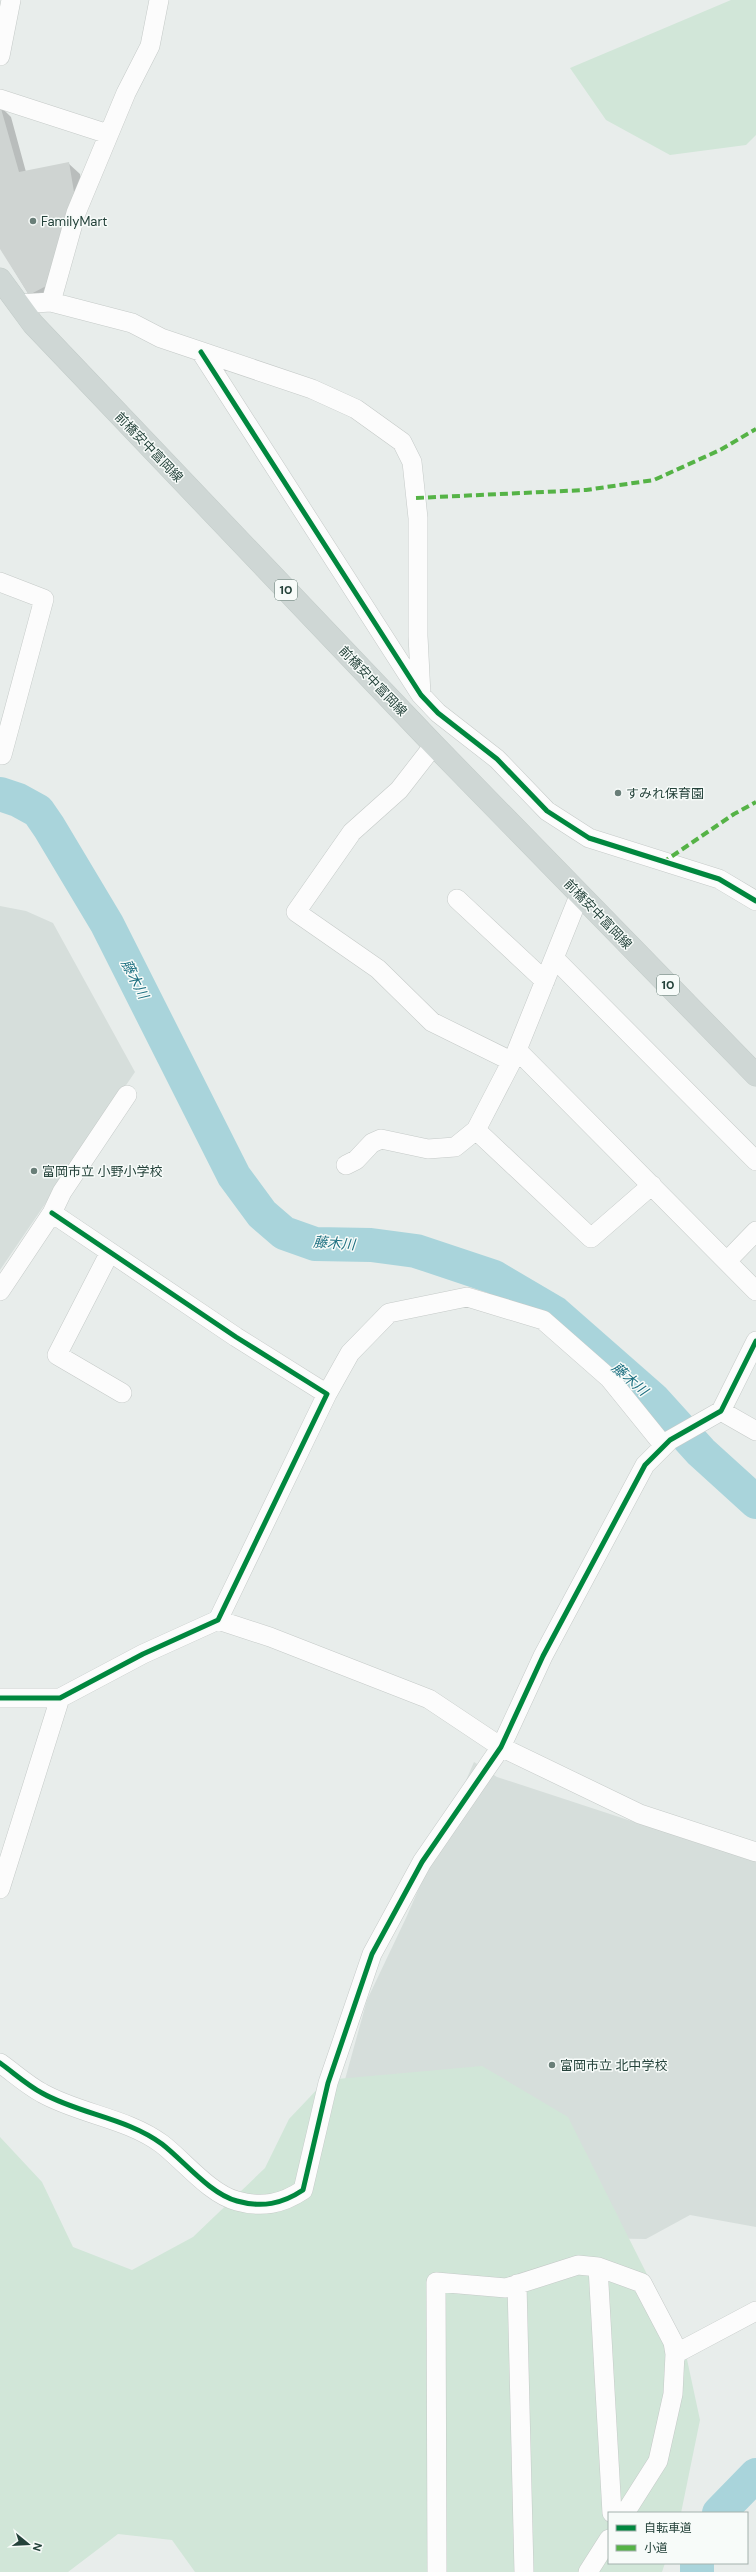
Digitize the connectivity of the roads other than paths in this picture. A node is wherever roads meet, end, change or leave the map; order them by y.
1 (11, 0) edge
2 (159, 0) edge
3 (0, 56) edge
4 (0, 99) edge
5 (108, 134) junction
6 (0, 279) edge
7 (51, 302) junction
8 (18, 304) junction
9 (201, 352) junction
10 (0, 582) edge
11 (421, 695) junction
12 (402, 712) junction
13 (434, 745) junction
14 (0, 755) edge
15 (579, 896) junction
16 (457, 899) dead end
17 (756, 901) edge
18 (554, 958) junction
19 (545, 981) junction
20 (514, 1055) junction
21 (756, 1075) edge
22 (127, 1095) dead end
23 (476, 1130) junction
24 (756, 1161) edge
25 (346, 1165) dead end
26 (652, 1185) junction
27 (52, 1213) junction
28 (756, 1231) edge
29 (110, 1252) junction
30 (727, 1261) junction
31 (756, 1290) edge
32 (0, 1291) edge
33 (756, 1342) edge
34 (122, 1394) dead end
35 (327, 1394) junction
36 (721, 1411) junction
37 (756, 1431) edge
38 (667, 1443) junction
39 (218, 1620) junction
40 (0, 1698) edge
41 (60, 1698) junction
42 (501, 1747) junction
43 (756, 1852) edge
44 (0, 1889) edge
45 (0, 2063) edge
46 (598, 2267) junction
47 (517, 2284) junction
48 (756, 2311) edge
49 (675, 2354) junction
50 (612, 2512) edge
51 (626, 2512) edge
52 (608, 2541) edge
53 (437, 2572) edge
54 (524, 2572) edge
55 (588, 2572) edge

1 - 3 street
2 - 5 street
4 - 5 street
5 - 7 street
6 - 8 main road, 前橋安中富岡線 / 10
7 - 8 street
7 - 9 street
8 - 12 main road, 前橋安中富岡線 / 10
9 - 11 street
9 - 11 street
10 - 14 street
11 - 12 street
11 - 17 street
12 - 13 main road, 前橋安中富岡線 / 10
13 - 15 main road, 前橋安中富岡線 / 10
13 - 20 street
15 - 18 street
15 - 21 main road, 前橋安中富岡線 / 10
16 - 19 street
18 - 19 street
18 - 24 street
19 - 20 street
20 - 23 street
20 - 26 street
22 - 27 street
23 - 25 street
23 - 26 street
26 - 30 street
27 - 29 street
27 - 32 street
28 - 30 street
29 - 34 street
29 - 35 street
30 - 31 street
33 - 36 street
35 - 38 street
35 - 39 street
36 - 37 street
36 - 38 street
38 - 42 street
39 - 41 street
39 - 42 street
40 - 41 street
41 - 44 street
42 - 43 street
42 - 45 street
46 - 47 street
46 - 49 street
46 - 50 street
47 - 53 street
47 - 54 street
48 - 49 street
49 - 51 street
52 - 55 street

